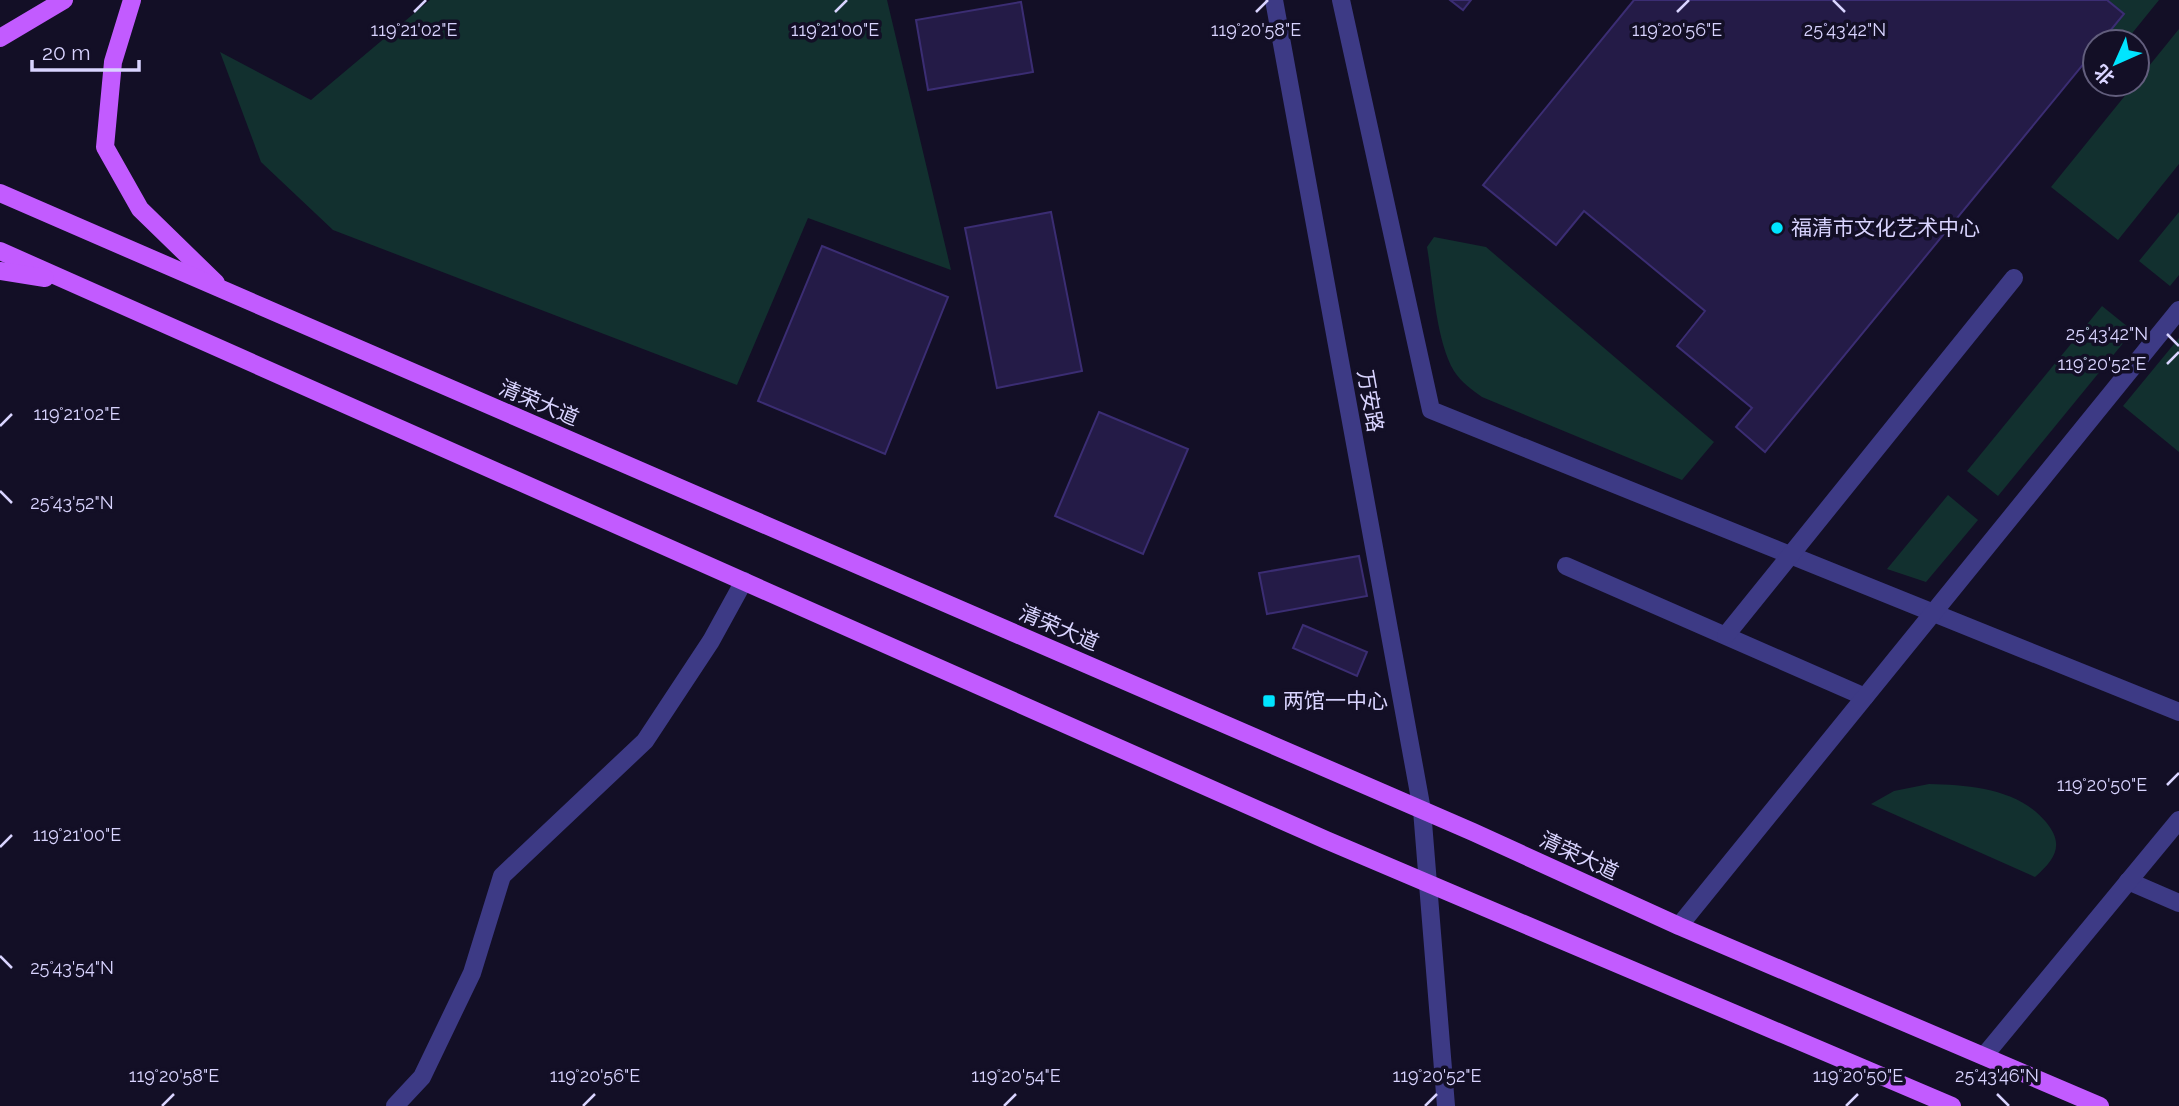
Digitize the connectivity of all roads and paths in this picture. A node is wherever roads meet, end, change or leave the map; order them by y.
1 (64, 0) edge
2 (132, 0) edge
3 (1274, 0) edge
4 (1341, 0) edge
5 (0, 38) edge
6 (0, 194) edge
7 (0, 251) edge
8 (0, 271) edge
9 (2014, 278) dead end
10 (85, 286) junction
11 (224, 291) junction
12 (2179, 310) edge
13 (1791, 555) junction
14 (1566, 566) dead end
15 (744, 581) junction
16 (1933, 612) junction
17 (1726, 635) junction
18 (1865, 697) junction
19 (2179, 712) edge
20 (1422, 810) junction
21 (2179, 820) edge
22 (2129, 881) junction
23 (1426, 882) junction
24 (2179, 903) edge
25 (1679, 926) junction
26 (1984, 1056) junction
27 (395, 1106) edge
28 (1446, 1106) edge
29 (1952, 1106) edge
30 (2100, 1106) edge

1 - 5 main road
2 - 11 main road
3 - 20 street, 万安路
4 - 13 street
6 - 11 main road, 清荣大道
7 - 10 main road
8 - 10 main road
9 - 13 street
10 - 15 main road
11 - 20 main road, 清荣大道
12 - 16 street
13 - 16 street
13 - 17 street
14 - 17 street
15 - 23 main road
15 - 27 street
16 - 18 street
16 - 19 street
17 - 18 street
18 - 25 street
20 - 23 street, 万安路
20 - 25 main road, 清荣大道
21 - 22 street
22 - 24 street
22 - 26 street
23 - 28 street, 万安路
23 - 29 main road
25 - 26 main road, 清荣大道
26 - 30 main road, 清荣大道

